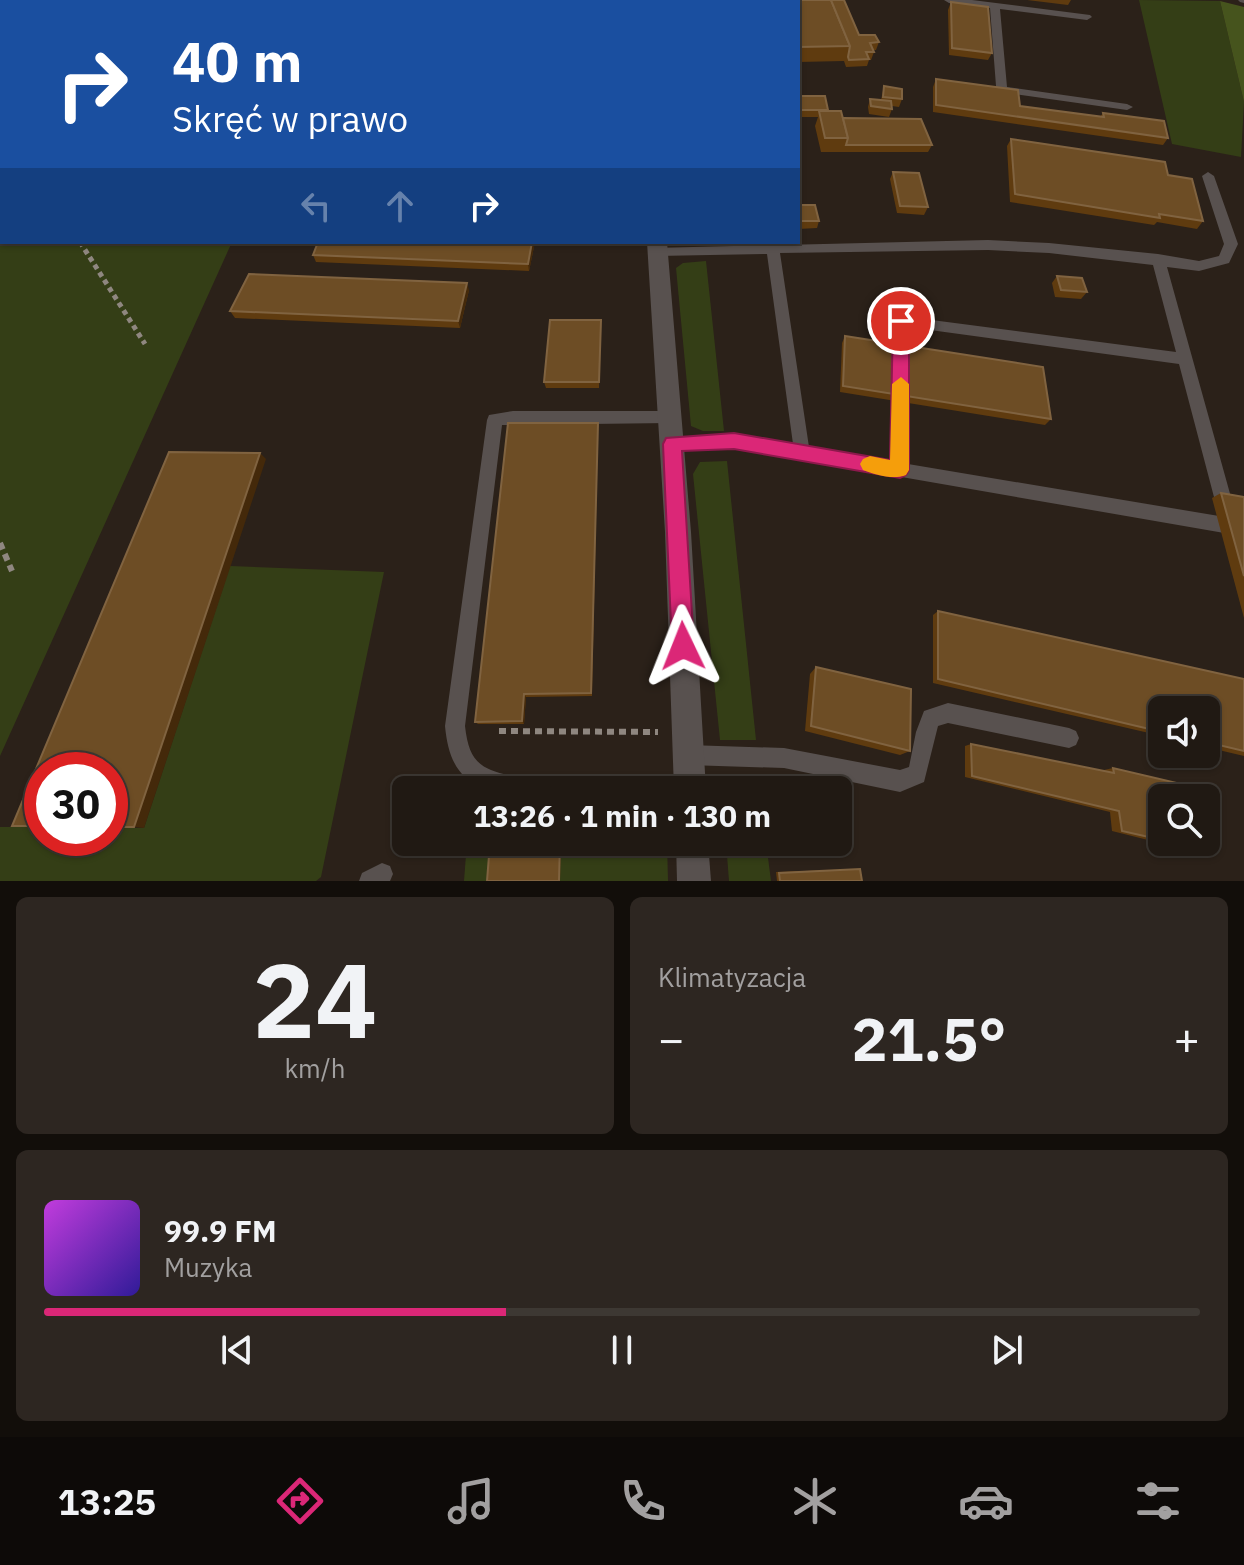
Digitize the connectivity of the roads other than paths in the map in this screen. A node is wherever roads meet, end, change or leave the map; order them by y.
1 (949, 0) edge
2 (995, 6) junction
3 (1087, 17) dead end
4 (987, 88) edge
5 (1002, 90) junction
6 (1127, 107) dead end
7 (1208, 176) dead end
8 (657, 247) edge
9 (773, 251) junction
10 (1158, 259) junction
11 (1185, 359) junction
12 (670, 417) junction
13 (672, 444) junction
14 (802, 453) junction
15 (900, 470) junction
16 (1069, 738) dead end
17 (687, 743) junction
18 (477, 776) edge
19 (689, 776) edge
20 (693, 856) edge
21 (694, 881) edge

1 - 2 lane
2 - 3 lane
2 - 5 lane
4 - 5 lane
5 - 6 lane
7 - 10 lane
8 - 9 lane
8 - 12 street
9 - 10 lane
9 - 14 lane
10 - 11 lane
11 - 15 lane
11 - 15 lane
12 - 13 street
12 - 18 lane
13 - 14 lane
13 - 17 street
14 - 15 lane
16 - 17 lane
17 - 19 street
20 - 21 street

